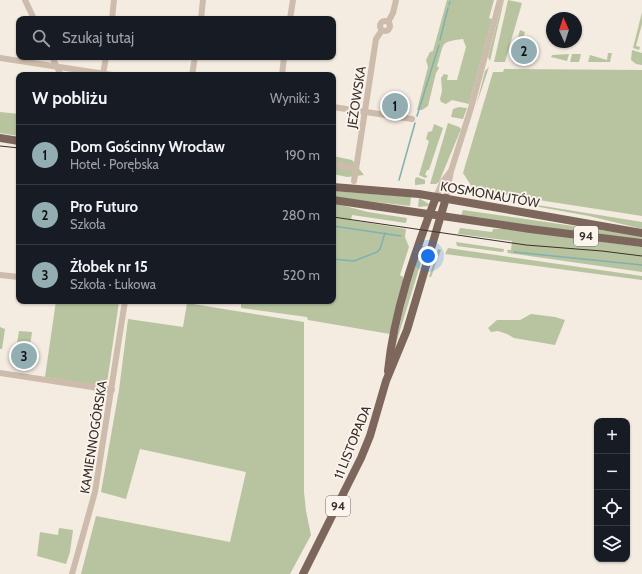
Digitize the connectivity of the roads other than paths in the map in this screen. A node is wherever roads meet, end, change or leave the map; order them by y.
1 (25, 0) edge
2 (114, 0) edge
3 (204, 0) edge
4 (293, 0) edge
5 (396, 0) edge
6 (500, 0) edge
7 (33, 16) edge
8 (112, 16) edge
9 (201, 16) edge
10 (290, 16) edge
11 (0, 58) edge
12 (54, 60) edge
13 (106, 60) edge
14 (194, 60) edge
15 (284, 60) edge
16 (57, 66) junction
17 (60, 72) edge
18 (92, 72) edge
19 (104, 72) edge
20 (192, 72) edge
21 (282, 72) edge
22 (336, 107) edge
23 (365, 112) junction
24 (412, 119) dead end
25 (0, 138) edge
26 (16, 141) edge
27 (336, 165) edge
28 (356, 170) junction
29 (451, 171) junction
30 (354, 181) dead end
31 (336, 187) edge
32 (436, 197) junction
33 (446, 198) junction
34 (336, 200) edge
35 (429, 215) junction
36 (441, 216) junction
37 (642, 232) edge
38 (642, 243) edge
39 (0, 275) edge
40 (16, 277) edge
41 (125, 304) edge
42 (0, 373) edge
43 (386, 381) junction
44 (112, 390) junction
45 (72, 574) edge
46 (303, 574) edge

1 - 7 street
2 - 8 street
3 - 9 street
4 - 10 street
5 - 23 street, JEŻOWSKA
6 - 29 street
11 - 16 street
12 - 16 street
13 - 19 street
14 - 20 street
15 - 21 street
16 - 17 street
16 - 18 street
22 - 23 street
23 - 24 street
23 - 28 street, JEŻOWSKA
25 - 26 main road
27 - 28 street
28 - 30 street, JEŻOWSKA
29 - 32 street
29 - 33 street
31 - 32 main road, KOSMONAUTÓW
32 - 33 main road, KOSMONAUTÓW / 94
32 - 35 main road, 11 LISTOPADA / 94
33 - 36 main road, 11 LISTOPADA
33 - 37 main road, KOSMONAUTÓW / 94
34 - 35 main road
35 - 36 main road
35 - 43 main road, 11 LISTOPADA / 94
36 - 38 main road, 94
36 - 43 main road, 11 LISTOPADA / 94
39 - 40 street
41 - 44 street, KAMIENNOGÓRSKA
42 - 44 street
43 - 46 main road, 11 LISTOPADA / 94
44 - 45 street, KAMIENNOGÓRSKA

